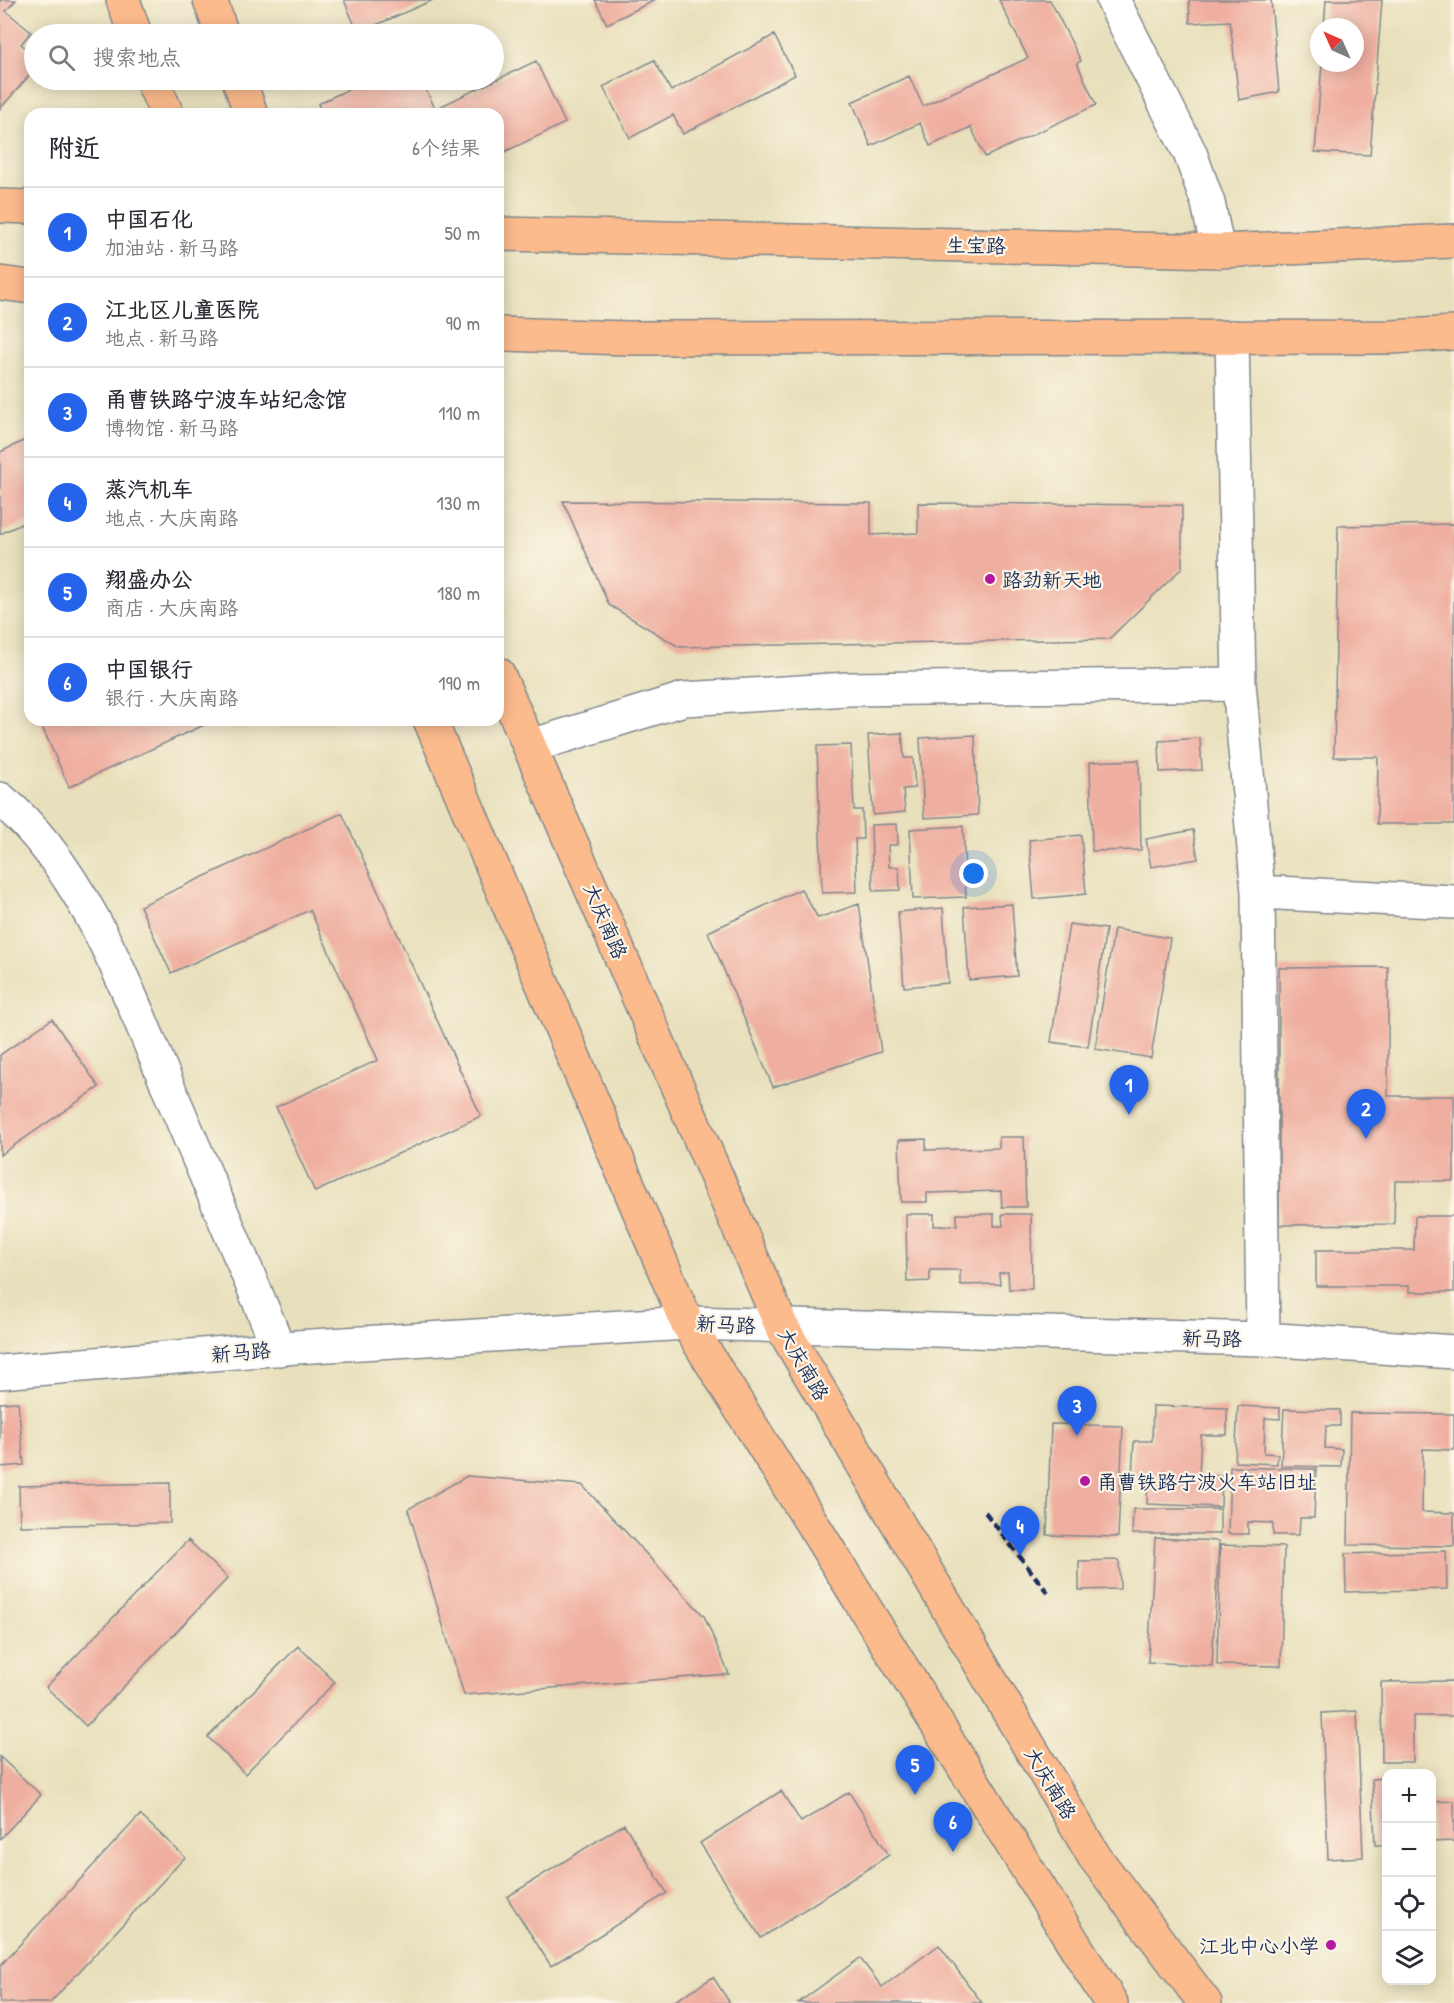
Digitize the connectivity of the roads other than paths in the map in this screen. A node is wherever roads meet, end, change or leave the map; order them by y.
1 (123, 0) edge
2 (210, 0) edge
3 (1113, 0) edge
4 (131, 24) edge
5 (218, 24) edge
6 (157, 90) edge
7 (242, 90) edge
8 (165, 108) edge
9 (249, 108) edge
10 (0, 206) edge
11 (24, 207) edge
12 (504, 234) edge
13 (1454, 241) edge
14 (1218, 251) junction
15 (0, 283) edge
16 (24, 286) edge
17 (1454, 333) edge
18 (504, 334) edge
19 (1232, 337) junction
20 (1239, 684) junction
21 (504, 687) edge
22 (433, 726) edge
23 (531, 746) junction
24 (0, 800) edge
25 (1258, 892) junction
26 (1454, 902) edge
27 (687, 1323) junction
28 (782, 1327) junction
29 (1263, 1339) junction
30 (279, 1349) junction
31 (1454, 1352) edge
32 (0, 1372) edge
33 (1112, 2003) edge
34 (1205, 2003) edge

1 - 4 main road
2 - 5 main road
3 - 14 street
6 - 8 main road
7 - 9 main road
10 - 11 main road
12 - 14 main road, 生宝路
13 - 14 main road, 生宝路
15 - 16 main road
17 - 19 main road
18 - 19 main road
19 - 20 street
20 - 23 street
20 - 25 street
21 - 23 main road, 大庆南路
22 - 27 main road
23 - 28 main road, 大庆南路
24 - 30 street
25 - 26 street
25 - 29 street
27 - 28 street, 新马路
27 - 30 street, 新马路
27 - 33 main road
28 - 29 street, 新马路
28 - 34 main road, 大庆南路
29 - 31 street, 新马路
30 - 32 street, 新马路

